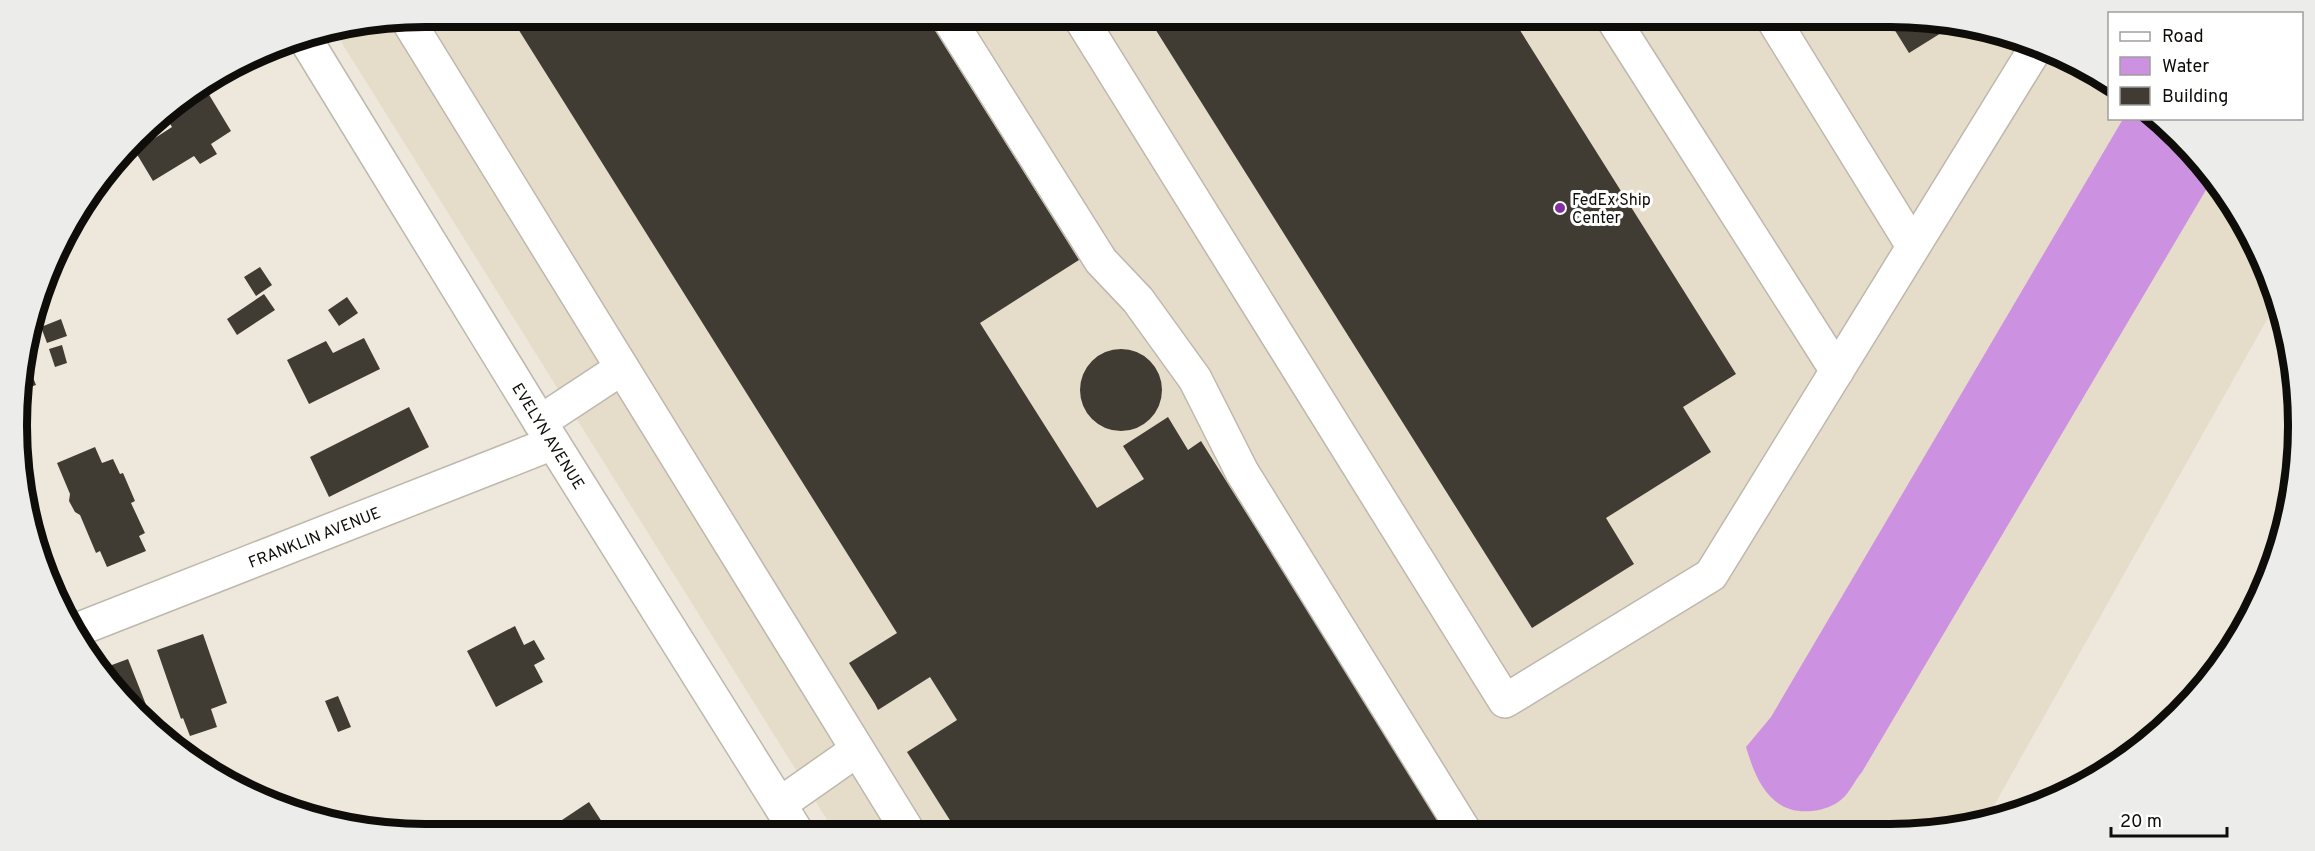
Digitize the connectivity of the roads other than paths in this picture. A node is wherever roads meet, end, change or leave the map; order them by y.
1 (954, 27) edge
2 (1086, 27) edge
3 (1618, 27) edge
4 (1778, 27) edge
5 (412, 28) edge
6 (309, 45) edge
7 (2032, 53) edge
8 (1913, 246) junction
9 (622, 368) junction
10 (1837, 371) junction
11 (547, 433) junction
12 (82, 628) edge
13 (857, 750) junction
14 (780, 804) junction
15 (792, 824) edge
16 (903, 824) edge
17 (1460, 824) edge

1 - 17 street
2 - 10 street
3 - 10 street
4 - 8 street
5 - 9 street
6 - 11 street, EVELYN AVENUE
7 - 8 street
8 - 10 street
9 - 11 street, FRANKLIN AVENUE
9 - 13 street
11 - 12 street, FRANKLIN AVENUE
11 - 14 street, EVELYN AVENUE
13 - 14 street
13 - 16 street
14 - 15 street, EVELYN AVENUE

